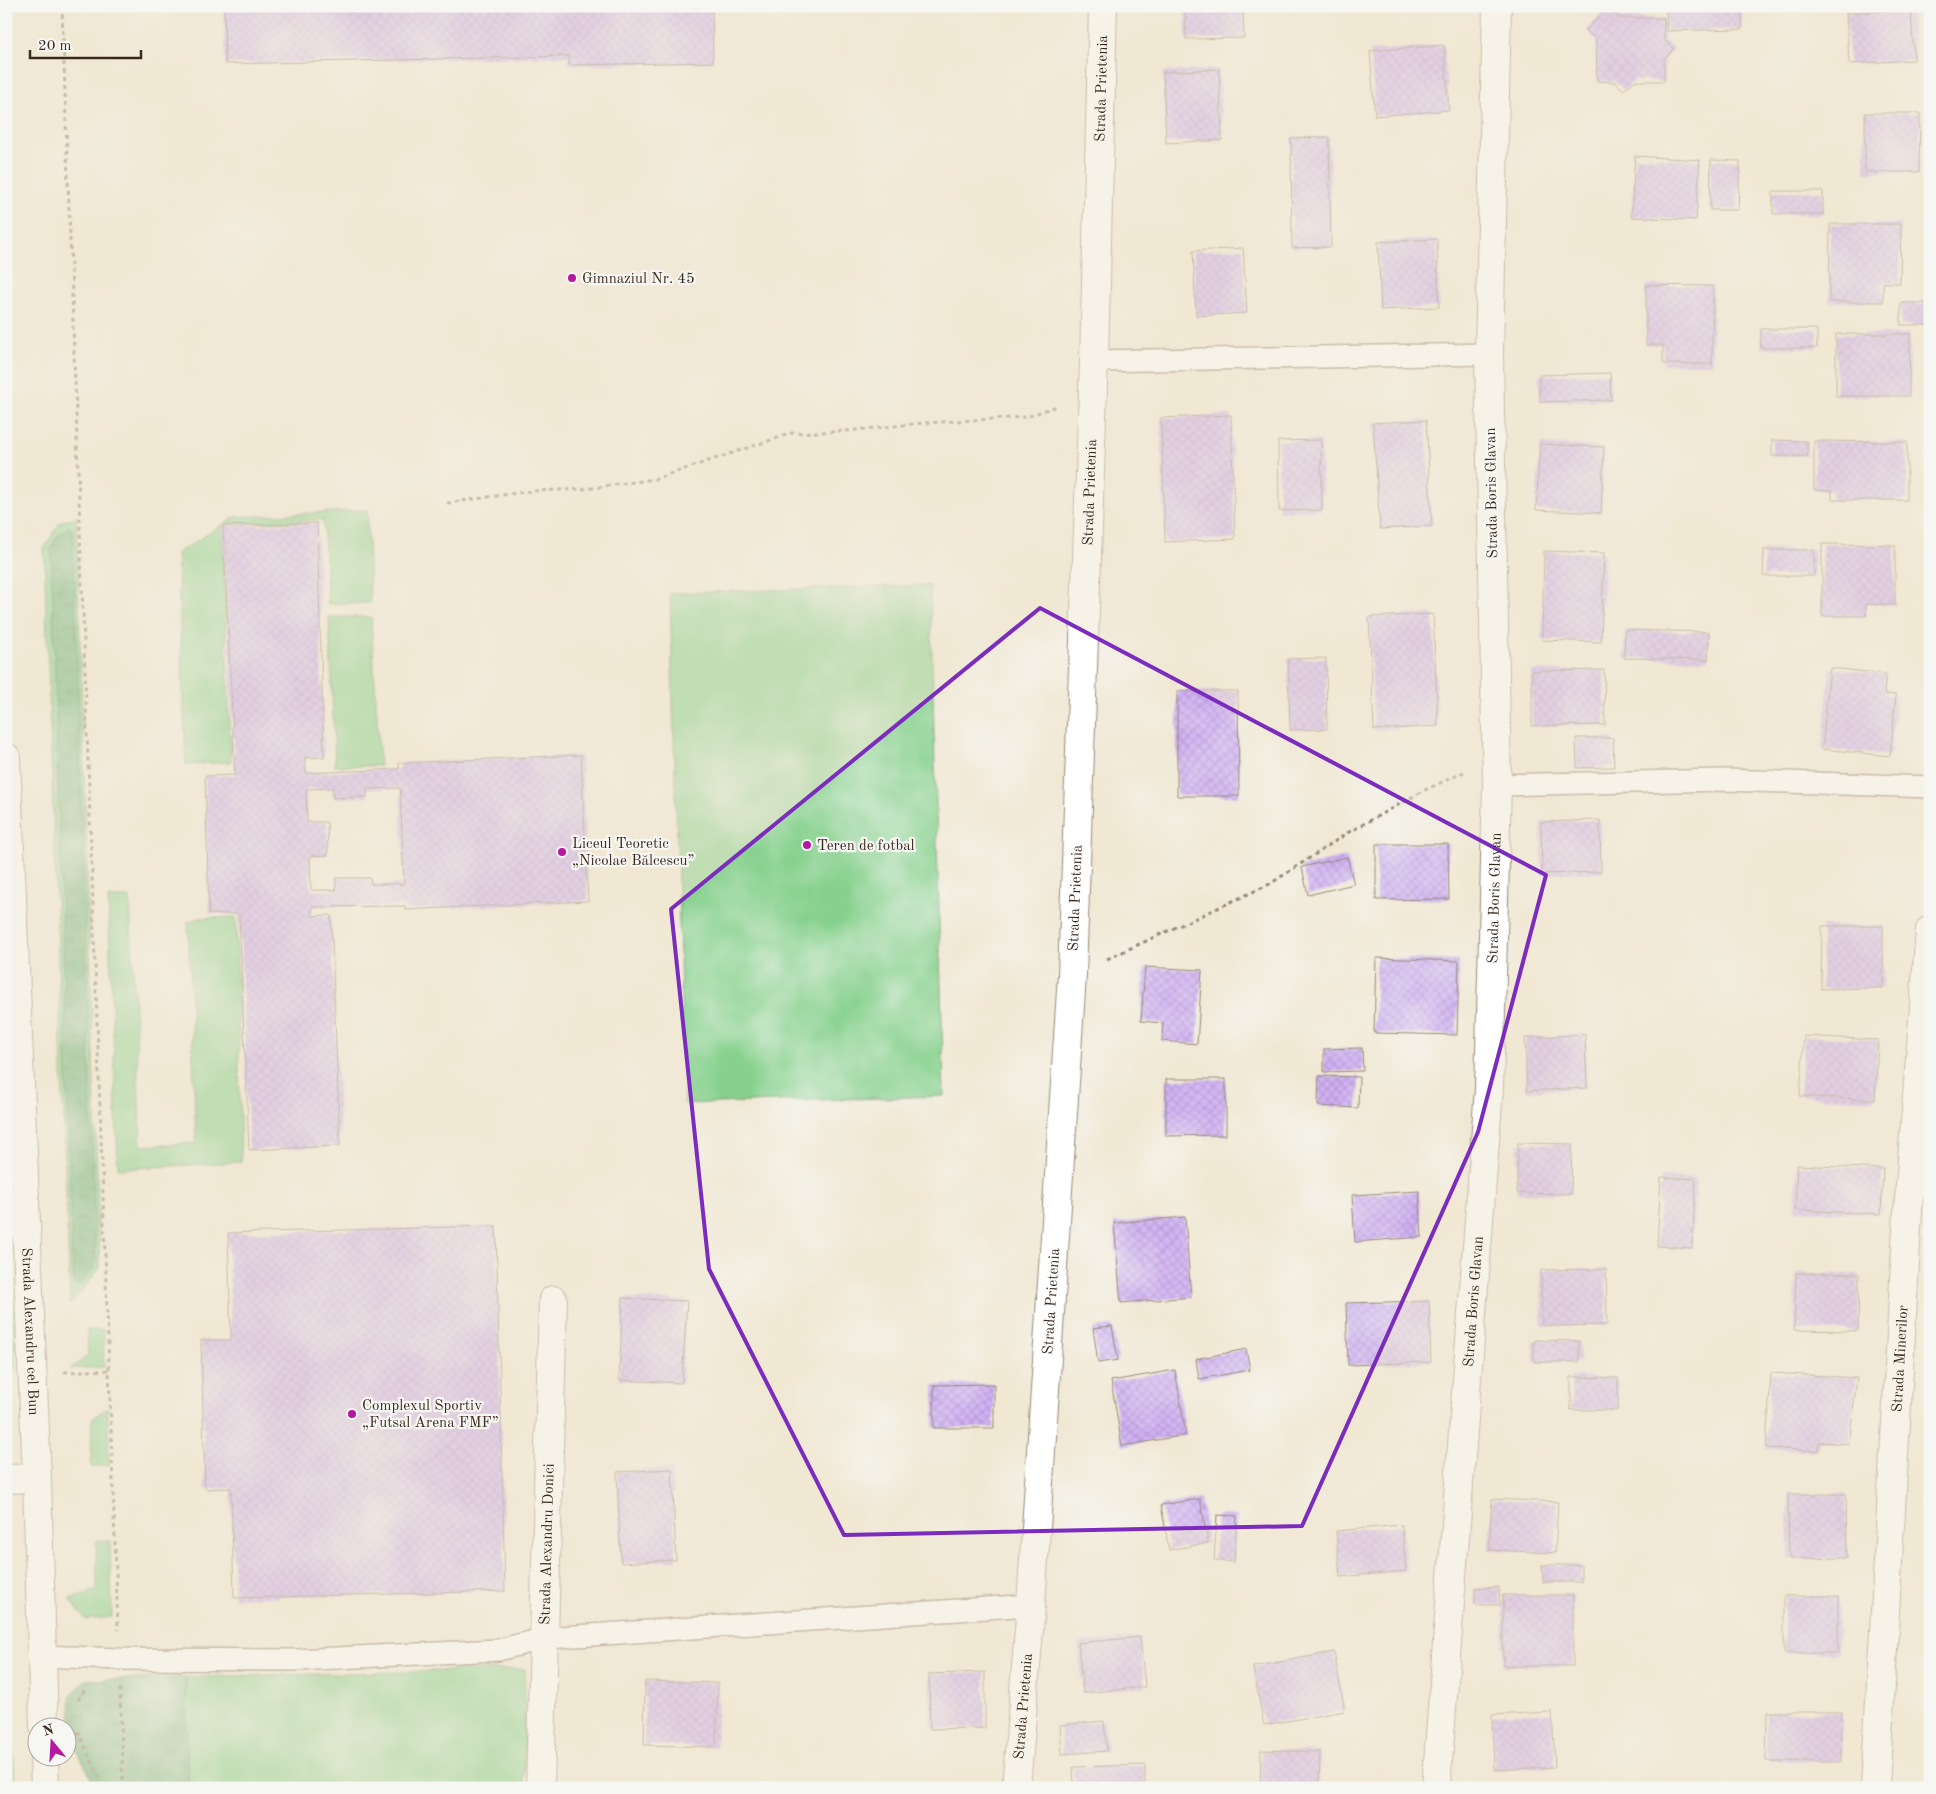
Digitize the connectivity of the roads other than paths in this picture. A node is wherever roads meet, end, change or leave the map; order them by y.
1 (1103, 6) edge
2 (1497, 6) edge
3 (1489, 354) junction
4 (1094, 361) junction
5 (6, 757) edge
6 (1497, 785) junction
7 (1930, 787) edge
8 (1930, 930) edge
9 (553, 1300) dead end
10 (37, 1478) junction
11 (6, 1479) edge
12 (1031, 1605) junction
13 (546, 1638) junction
14 (42, 1656) junction
15 (44, 1716) edge
16 (44, 1766) edge
17 (45, 1788) edge
18 (540, 1788) edge
19 (1016, 1788) edge
20 (1436, 1788) edge
21 (1875, 1788) edge

1 - 4 street, Strada Prietenia
2 - 3 street, Strada Boris Glavan
3 - 4 lane
3 - 6 street, Strada Boris Glavan
4 - 12 street, Strada Prietenia
5 - 10 street, Strada Alexandru cel Bun
6 - 7 lane
6 - 20 street, Strada Boris Glavan
8 - 21 street, Strada Minerilor
9 - 13 street, Strada Alexandru Donici
10 - 11 street
10 - 14 street, Strada Alexandru cel Bun
12 - 13 lane
12 - 19 street, Strada Prietenia
13 - 14 lane
13 - 18 street, Strada Alexandru Donici
14 - 15 street, Strada Alexandru cel Bun
16 - 17 street

